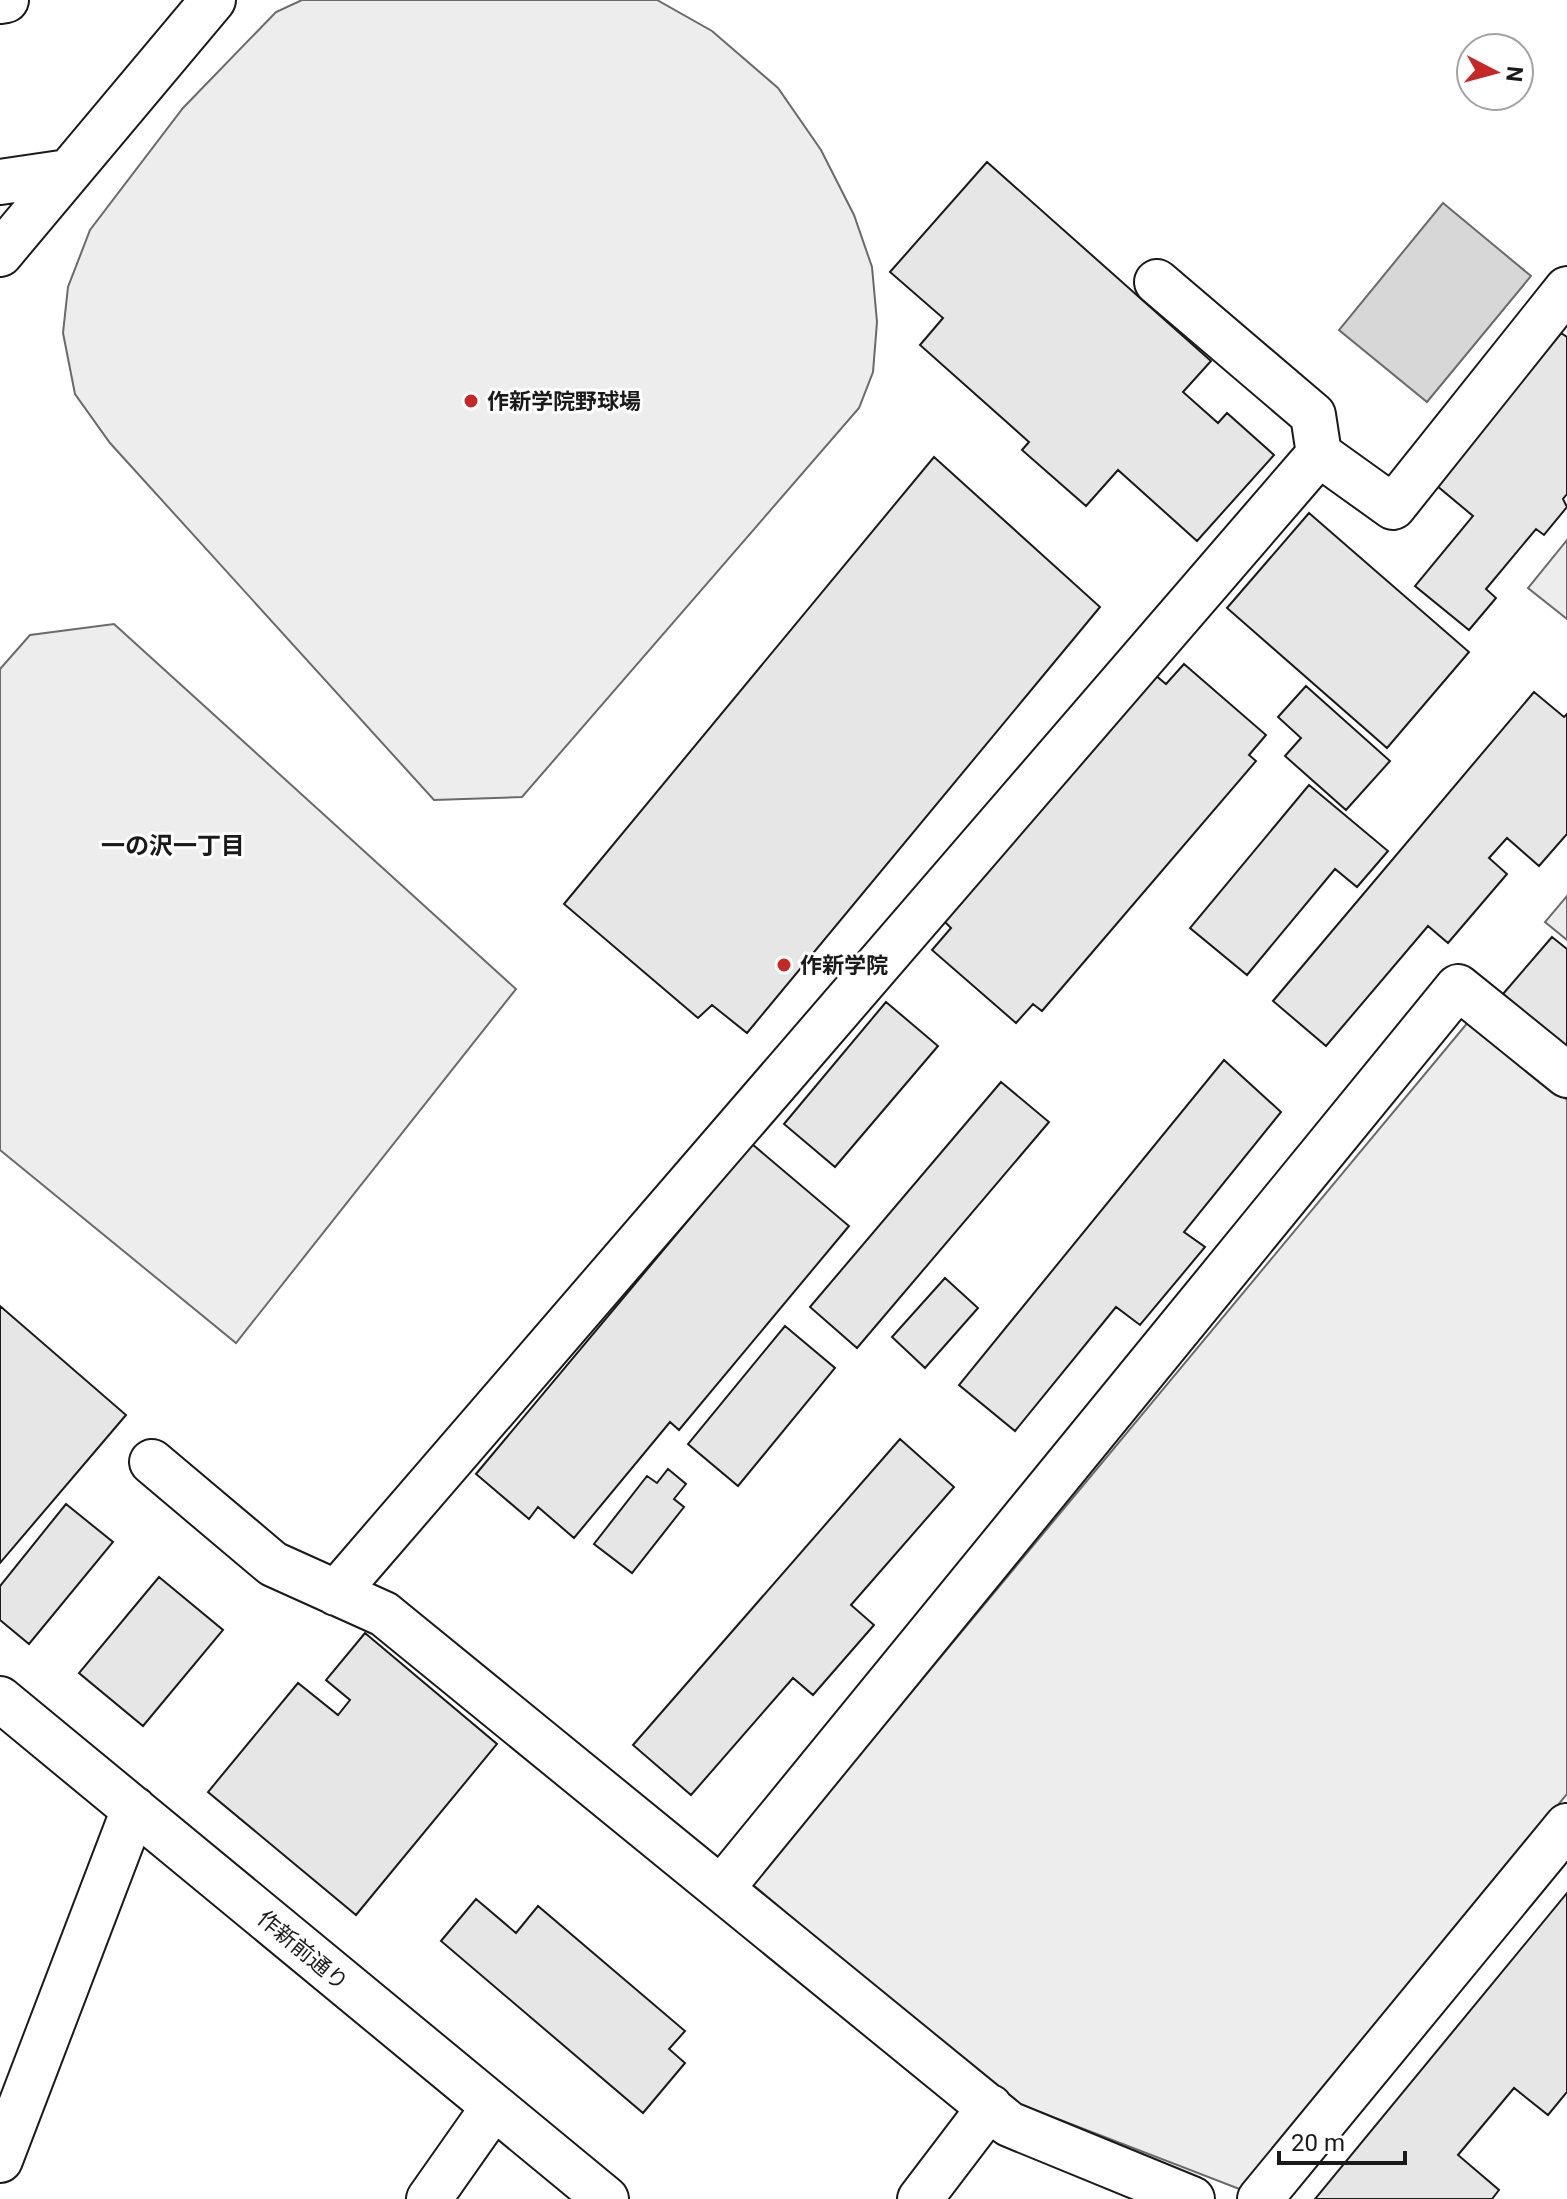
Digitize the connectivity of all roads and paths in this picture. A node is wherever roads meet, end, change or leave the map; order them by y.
1 (6, 0) edge
2 (213, 0) edge
3 (0, 1) edge
4 (68, 172) junction
5 (0, 182) edge
6 (0, 254) edge
7 (1157, 282) dead end
8 (1567, 289) edge
9 (1319, 454) junction
10 (1567, 1075) edge
11 (152, 1462) dead end
12 (336, 1593) junction
13 (0, 1699) edge
14 (134, 1809) junction
15 (1567, 1826) edge
16 (721, 1889) junction
17 (990, 2107) junction
18 (493, 2108) junction
19 (0, 2160) edge
20 (602, 2197) edge
21 (429, 2199) edge
22 (920, 2199) edge
23 (1192, 2199) edge
24 (1260, 2199) edge

1 - 3 street
2 - 4 street
4 - 5 street
4 - 6 street
7 - 9 street
8 - 9 street
9 - 12 street
10 - 16 street
11 - 12 street
12 - 16 street
13 - 14 street, 作新前通り
14 - 18 street, 作新前通り
14 - 19 street
15 - 24 street
16 - 17 street
17 - 22 street
17 - 23 street
18 - 20 street, 作新前通り
18 - 21 street

